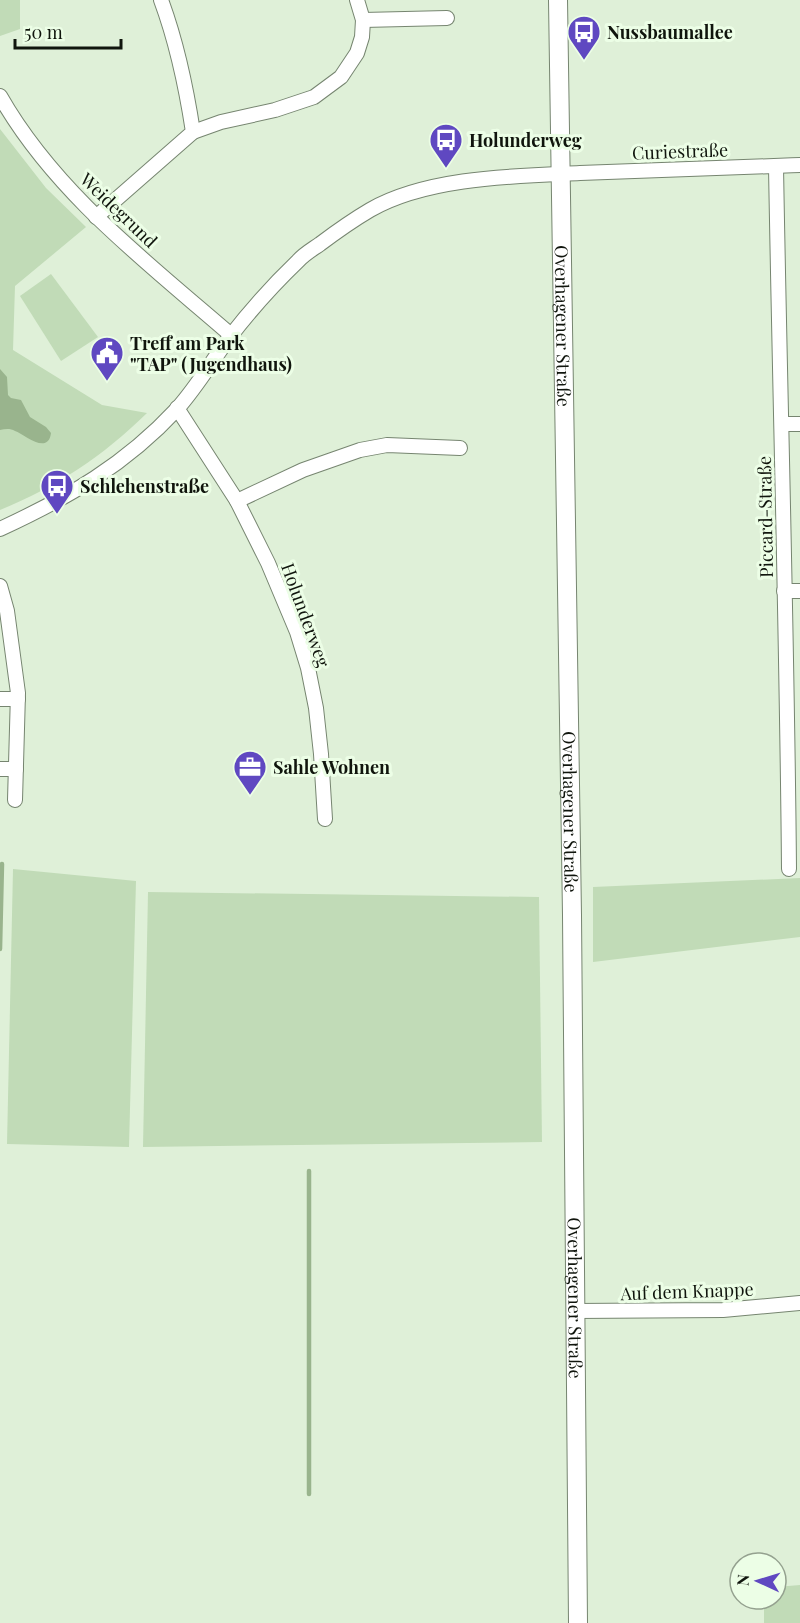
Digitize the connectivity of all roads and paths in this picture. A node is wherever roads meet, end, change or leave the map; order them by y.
1 (161, 0) edge
2 (357, 0) edge
3 (558, 0) edge
4 (447, 18) dead end
5 (363, 20) junction
6 (0, 96) edge
7 (193, 132) junction
8 (800, 165) edge
9 (776, 166) junction
10 (561, 174) junction
11 (96, 217) junction
12 (231, 335) junction
13 (177, 408) junction
14 (782, 424) junction
15 (800, 424) edge
16 (460, 448) dead end
17 (237, 501) junction
18 (0, 528) edge
19 (0, 586) edge
20 (784, 591) junction
21 (800, 591) edge
22 (0, 699) edge
23 (18, 699) junction
24 (794, 707) edge
25 (0, 769) edge
26 (16, 769) junction
27 (15, 800) dead end
28 (325, 819) dead end
29 (789, 868) dead end
30 (800, 1303) edge
31 (575, 1311) junction
32 (578, 1623) edge

1 - 7 street
2 - 5 street
3 - 10 main road, Overhagener Straße
4 - 5 street
5 - 7 street
6 - 11 street, Weidegrund
7 - 11 street
8 - 9 street, Curiestraße
9 - 10 street, Curiestraße
9 - 14 street, Piccard-Straße
10 - 12 street
10 - 31 main road, Overhagener Straße
11 - 12 street, Weidegrund
12 - 13 street
13 - 17 street, Holunderweg
13 - 18 street
14 - 15 street
14 - 20 street, Piccard-Straße
16 - 17 street
17 - 28 street, Holunderweg
19 - 23 street
20 - 21 street
20 - 24 street, Piccard-Straße
22 - 23 street
23 - 26 street
24 - 29 street, Piccard-Straße
25 - 26 street
26 - 27 street
30 - 31 street, Auf dem Knappe
31 - 32 main road, Overhagener Straße

